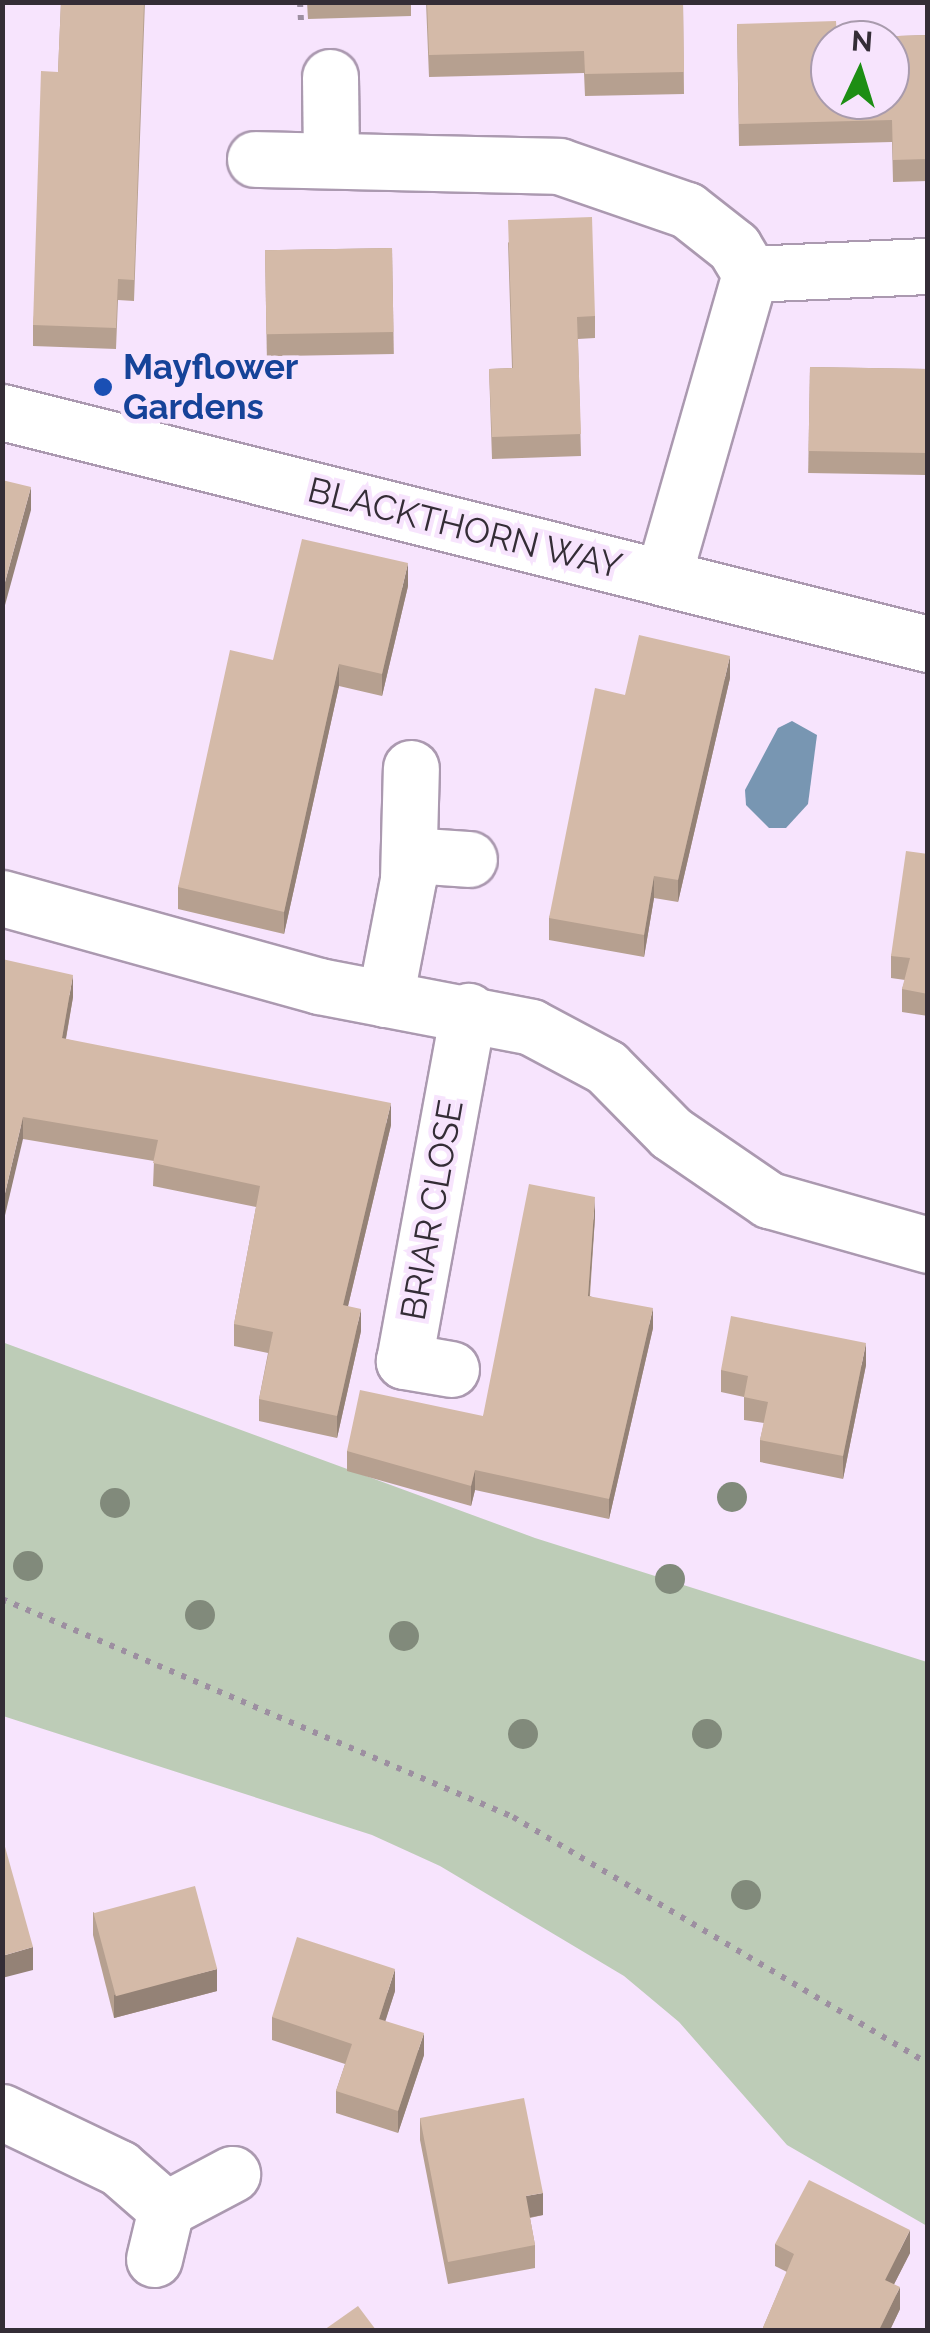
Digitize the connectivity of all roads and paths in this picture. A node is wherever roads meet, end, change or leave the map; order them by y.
1 (330, 77) dead end
2 (331, 155) junction
3 (255, 159) dead end
4 (928, 266) edge
5 (750, 274) junction
6 (2, 412) edge
7 (662, 577) junction
8 (928, 644) edge
9 (412, 768) dead end
10 (410, 855) junction
11 (470, 859) dead end
12 (2, 898) edge
13 (384, 1000) junction
14 (468, 1011) junction
15 (928, 1245) edge
16 (451, 1369) dead end
17 (2, 1599) edge
18 (928, 2063) edge
19 (2, 2112) edge
20 (232, 2174) dead end

1 - 2 street
2 - 3 street
2 - 5 street
4 - 5 street
5 - 7 street
6 - 7 street, BLACKTHORN WAY
7 - 8 street, BLACKTHORN WAY
9 - 10 street
10 - 11 street
10 - 13 street
12 - 13 street
13 - 14 street
14 - 15 street
14 - 16 street, BRIAR CLOSE
17 - 18 path
19 - 20 street

